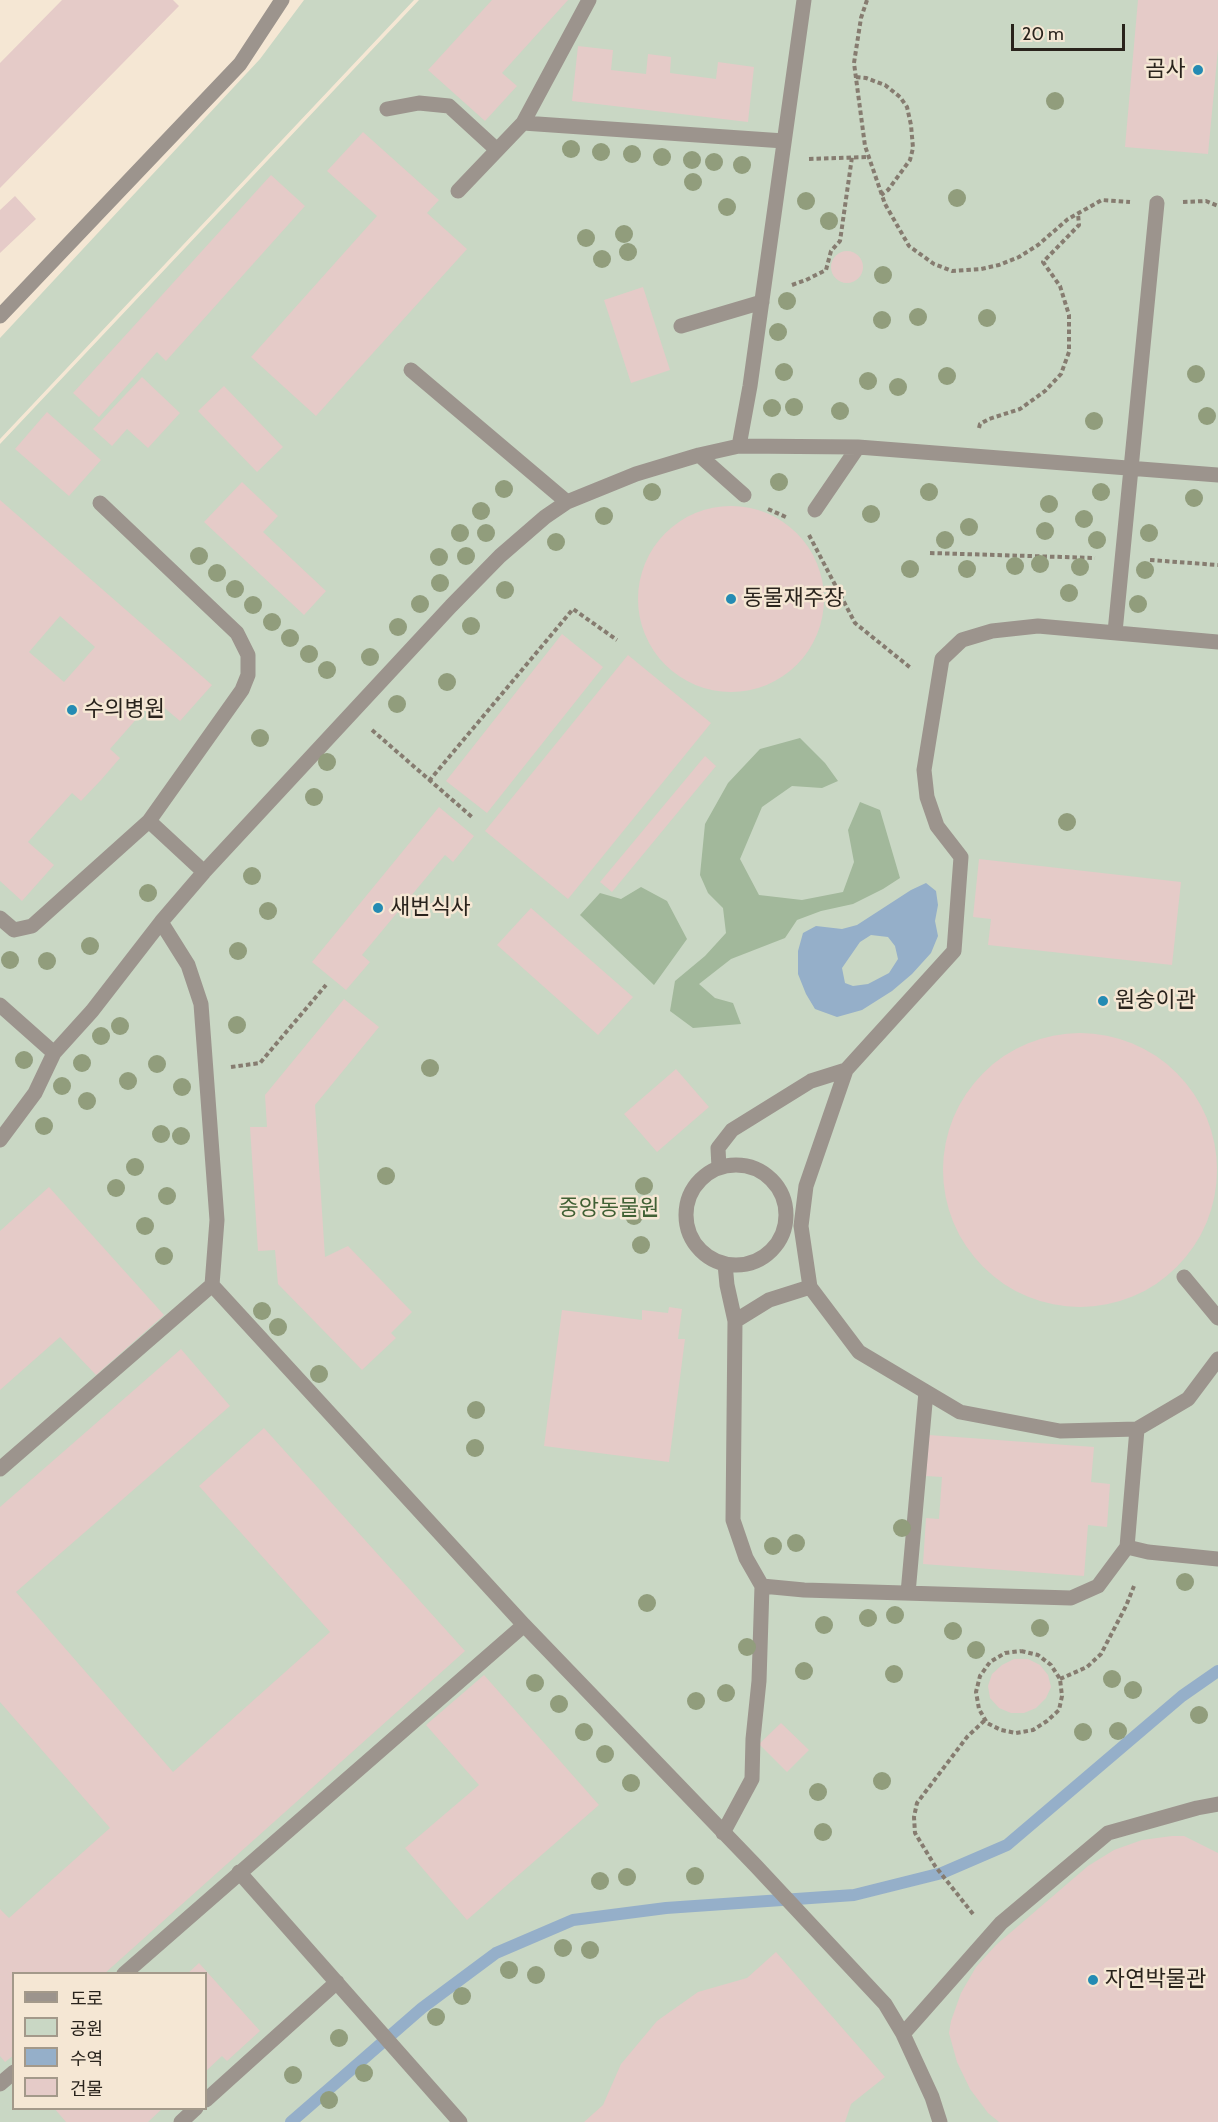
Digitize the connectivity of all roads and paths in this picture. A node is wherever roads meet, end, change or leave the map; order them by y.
1 (282, 0) edge
2 (589, 0) edge
3 (804, 0) edge
4 (867, 0) edge
5 (856, 77) junction
6 (387, 109) dead end
7 (523, 123) junction
8 (784, 141) junction
9 (497, 150) junction
10 (852, 157) junction
11 (869, 157) junction
12 (782, 159) junction
13 (458, 191) dead end
14 (881, 195) junction
15 (1156, 203) dead end
16 (1078, 214) dead end
17 (1068, 219) dead end
18 (763, 297) junction
19 (0, 316) edge
20 (681, 326) dead end
21 (411, 370) dead end
22 (739, 446) junction
23 (858, 447) junction
24 (699, 455) junction
25 (976, 456) junction
26 (1130, 468) junction
27 (1218, 475) edge
28 (744, 495) joint
29 (567, 502) junction
30 (100, 503) dead end
31 (808, 514) junction
32 (930, 553) dead end
33 (1122, 558) junction
34 (1218, 565) edge
35 (1115, 632) junction
36 (617, 640) dead end
37 (1218, 642) edge
38 (936, 689) junction
39 (351, 712) junction
40 (429, 781) junction
41 (472, 817) dead end
42 (149, 821) junction
43 (204, 872) junction
44 (0, 918) edge
45 (161, 922) junction
46 (327, 985) dead end
47 (0, 1005) edge
48 (54, 1053) junction
49 (207, 1070) junction
50 (846, 1070) junction
51 (0, 1140) edge
52 (719, 1168) junction
53 (785, 1225) junction
54 (801, 1226) junction
55 (725, 1264) junction
56 (1184, 1277) dead end
57 (212, 1285) junction
58 (810, 1287) junction
59 (1218, 1318) edge
60 (735, 1321) junction
61 (1218, 1359) edge
62 (926, 1392) junction
63 (1137, 1429) junction
64 (0, 1469) edge
65 (1127, 1547) junction
66 (1148, 1552) junction
67 (1218, 1559) edge
68 (762, 1586) junction
69 (908, 1593) junction
70 (524, 1625) junction
71 (1060, 1679) junction
72 (985, 1720) junction
73 (1218, 1804) edge
74 (723, 1833) junction
75 (238, 1872) junction
76 (954, 1891) dead end
77 (126, 1972) edge
78 (337, 1982) junction
79 (903, 2034) junction
80 (12, 2074) edge
81 (0, 2084) edge
82 (207, 2099) edge
83 (195, 2110) edge
84 (181, 2122) edge
85 (460, 2122) edge
86 (940, 2122) edge

1 - 19 street
2 - 7 street
3 - 8 street
4 - 5 path
5 - 11 path
5 - 14 path
6 - 9 street
7 - 8 street
7 - 9 street
8 - 12 street
9 - 13 street
10 - 11 path
10 - 12 path
10 - 18 path
11 - 14 path
12 - 18 street
14 - 17 path
15 - 26 street
16 - 25 path
18 - 20 street
18 - 22 street
21 - 29 street
22 - 23 street
22 - 24 street
23 - 25 street
23 - 31 street
24 - 28 street
24 - 29 street
25 - 26 street
26 - 27 street
26 - 33 street
28 - 31 path
29 - 39 street
30 - 42 street
31 - 38 path
32 - 33 path
33 - 34 path
33 - 35 street
35 - 37 street
35 - 38 street
36 - 40 path
38 - 50 street
39 - 40 path
39 - 43 street
40 - 41 path
42 - 43 street
42 - 44 street
43 - 45 street
45 - 48 street
45 - 49 street
46 - 49 path
47 - 48 street
48 - 51 street
49 - 57 street
50 - 52 street
50 - 54 street
52 - 53 street
52 - 55 street
53 - 54 street
53 - 55 street
54 - 58 street
55 - 60 street
56 - 59 street
57 - 64 street
57 - 70 street
58 - 60 street
58 - 62 street
60 - 68 street
61 - 63 street
62 - 63 street
62 - 69 street
63 - 65 street
65 - 66 street
65 - 69 street
66 - 67 street
66 - 71 path
68 - 69 street
68 - 74 street
70 - 74 street
70 - 75 street
71 - 72 path
71 - 72 path
72 - 76 path
73 - 79 street
74 - 79 street
75 - 77 street
75 - 78 street
78 - 82 street
78 - 85 street
79 - 86 street
80 - 81 street
83 - 84 street

